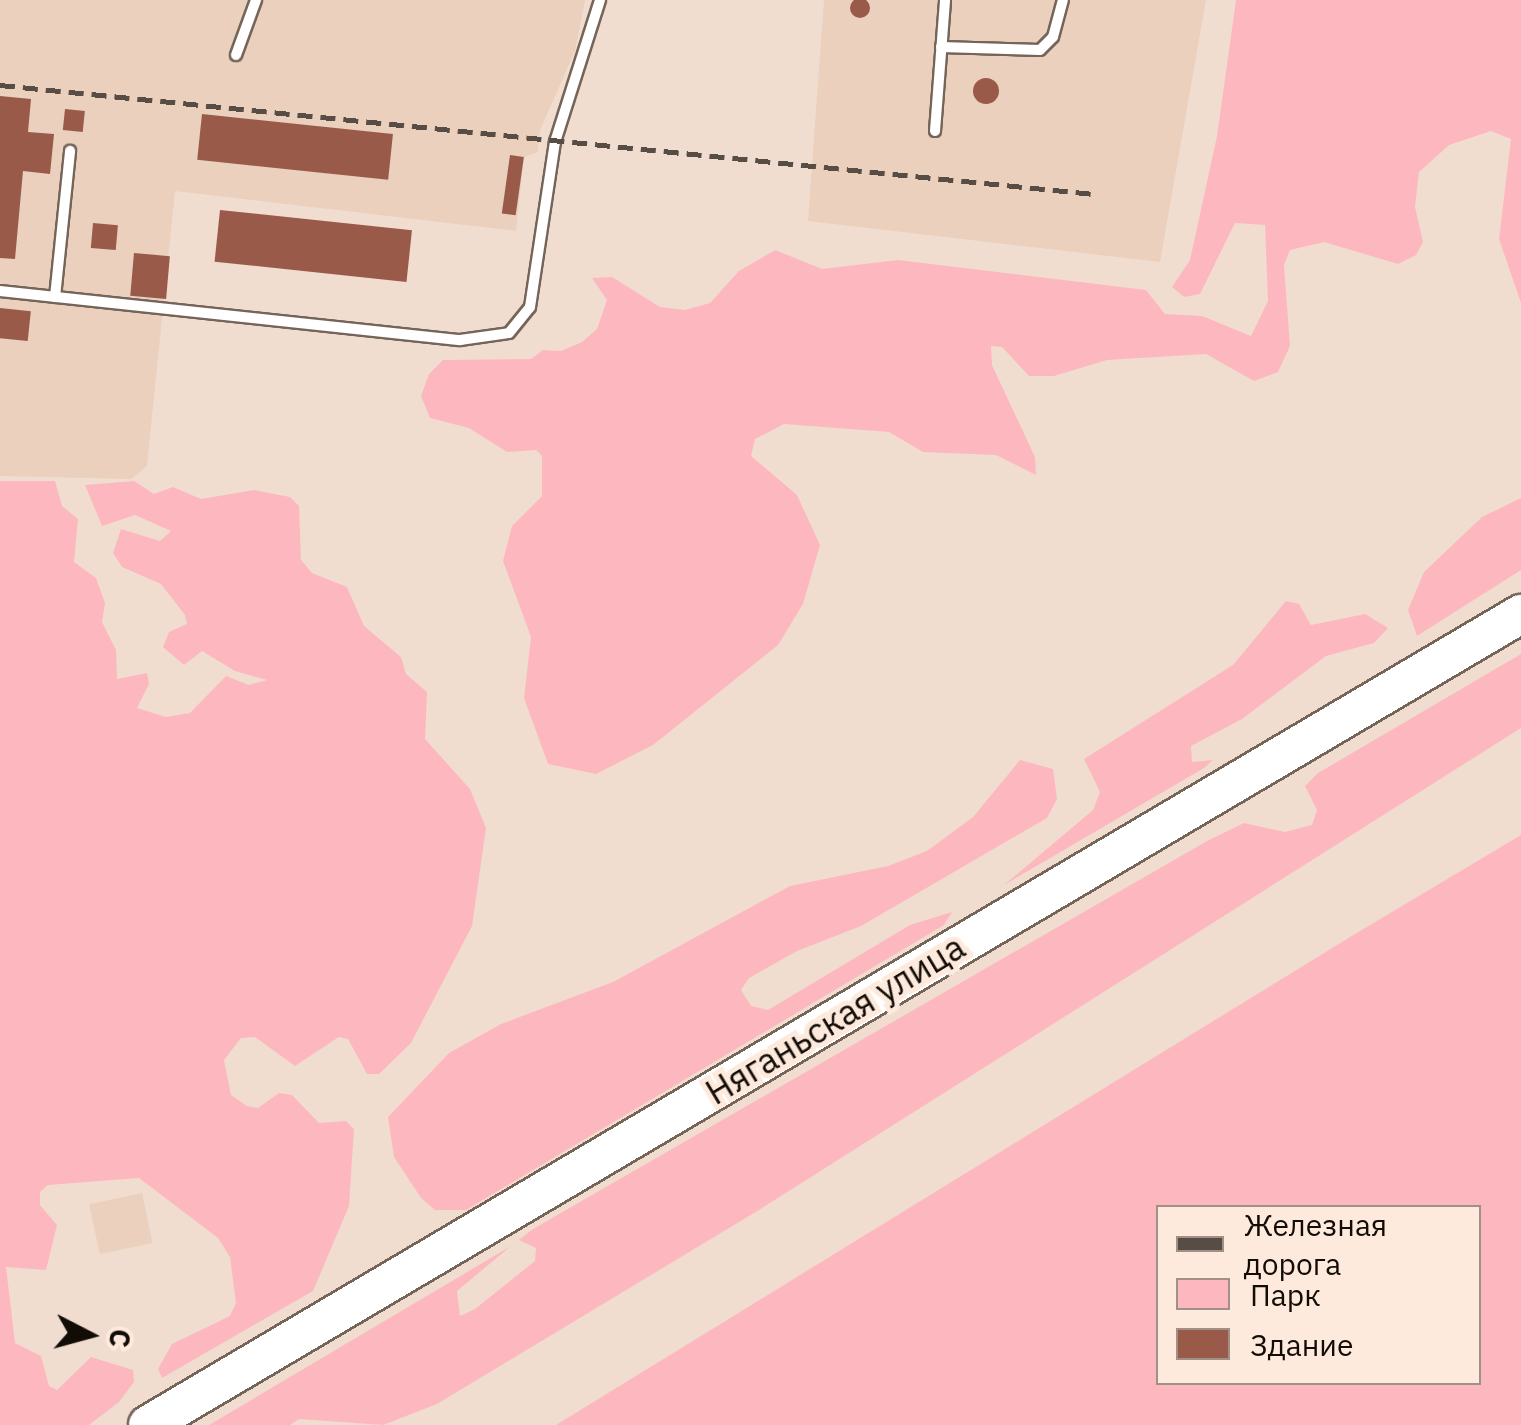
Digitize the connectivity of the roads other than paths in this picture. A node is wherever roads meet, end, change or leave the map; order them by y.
1 (256, 0) edge
2 (600, 0) edge
3 (946, 0) edge
4 (1063, 0) edge
5 (942, 47) junction
6 (236, 55) dead end
7 (935, 130) dead end
8 (70, 151) dead end
9 (0, 291) edge
10 (55, 297) junction
11 (1521, 614) edge
12 (148, 1425) edge

1 - 6 lane
2 - 10 lane
3 - 5 lane
4 - 5 lane
5 - 7 lane
8 - 10 lane
9 - 10 lane
11 - 12 highway, Няганьская улица

